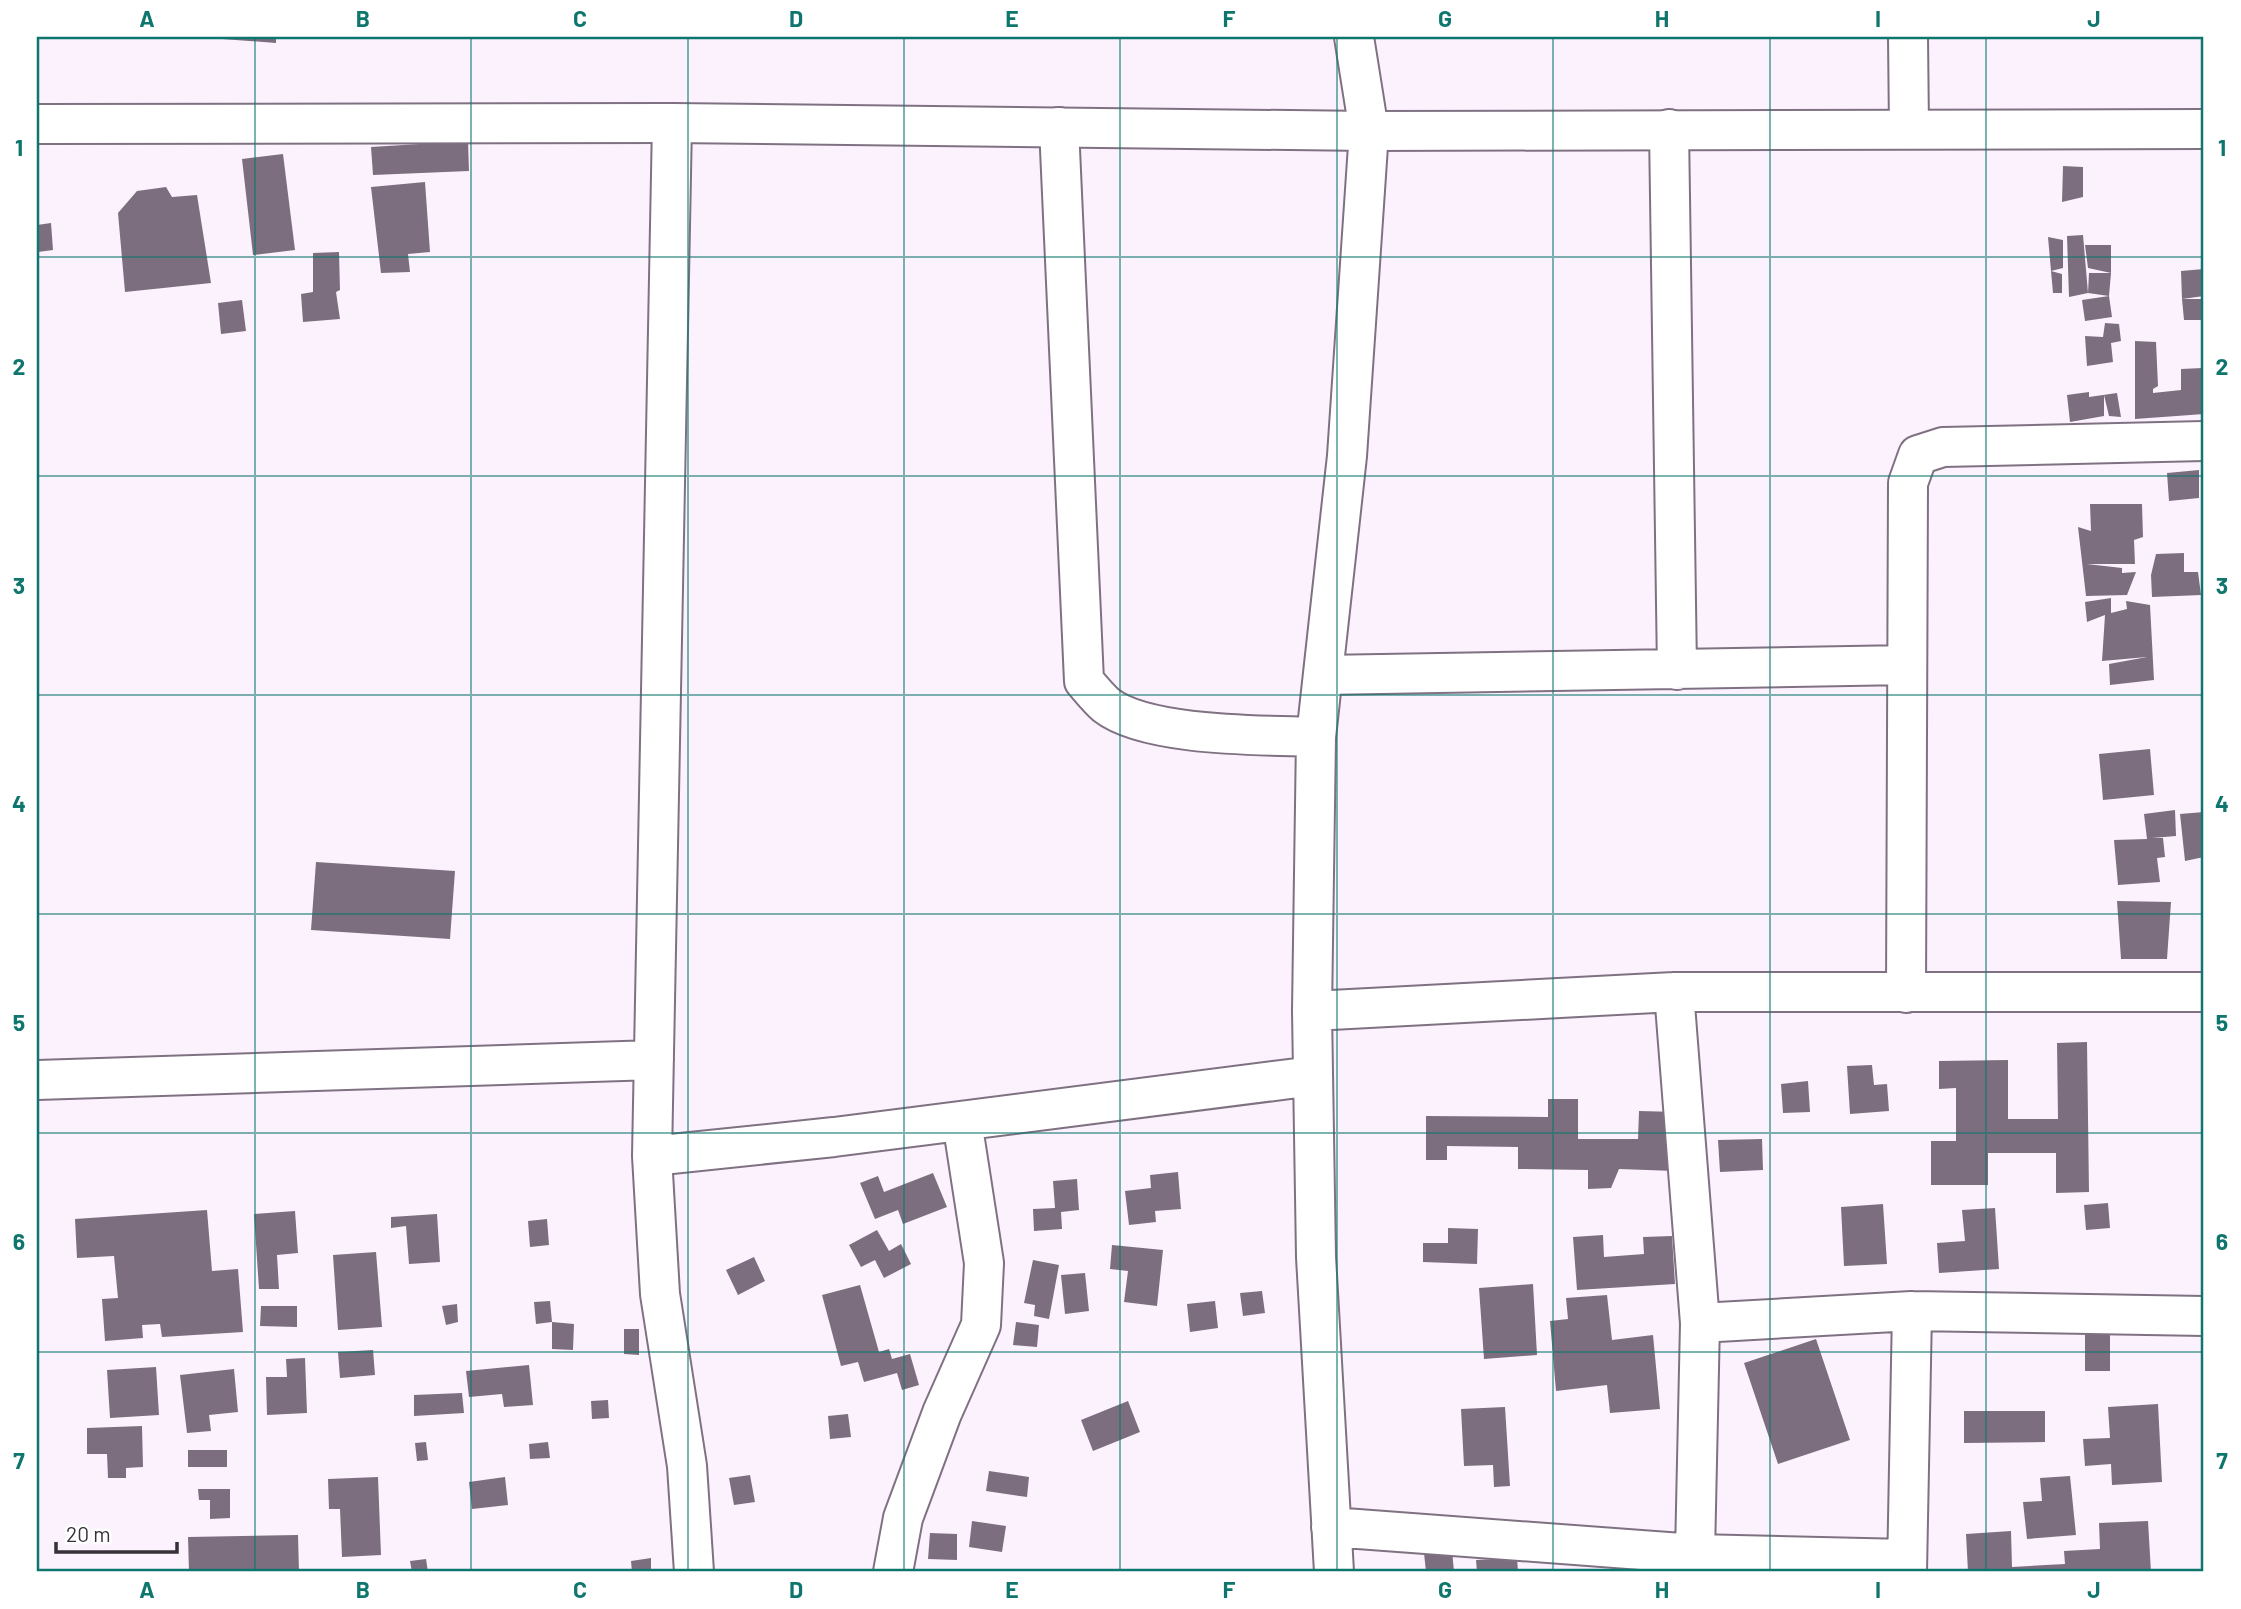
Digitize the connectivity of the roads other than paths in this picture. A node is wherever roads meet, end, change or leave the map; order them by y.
1 (1354, 37) edge
2 (1908, 37) edge
3 (672, 122) junction
4 (37, 124) edge
5 (1059, 127) junction
6 (1909, 128) junction
7 (2204, 129) edge
8 (1669, 130) junction
9 (1369, 131) junction
10 (2204, 441) edge
11 (1907, 665) junction
12 (1677, 670) junction
13 (1323, 675) junction
14 (1316, 737) junction
15 (1674, 992) junction
16 (2204, 992) edge
17 (1906, 993) junction
18 (1311, 1011) junction
19 (654, 1060) junction
20 (1313, 1076) junction
21 (37, 1080) edge
22 (962, 1121) junction
23 (652, 1156) junction
24 (1912, 1311) junction
25 (2204, 1315) edge
26 (1700, 1323) junction
27 (1331, 1527) junction
28 (1695, 1555) junction
29 (1907, 1566) edge
30 (694, 1572) edge
31 (893, 1572) edge
32 (1334, 1572) edge

1 - 9 street
2 - 6 street
3 - 4 street
3 - 5 street
3 - 19 street
5 - 9 street
5 - 14 street
6 - 7 street
6 - 8 street
8 - 9 street
8 - 12 street
9 - 13 street
10 - 11 street
11 - 12 street
11 - 17 street
12 - 13 street
13 - 14 street
14 - 18 street
15 - 17 street
15 - 18 street
15 - 26 street
16 - 17 street
18 - 20 street
19 - 21 street
19 - 23 street
20 - 22 street
20 - 27 street
22 - 23 street
22 - 31 street
23 - 30 street
24 - 25 street
24 - 26 street
24 - 29 street
26 - 28 street
27 - 28 street
27 - 32 street
28 - 29 street

